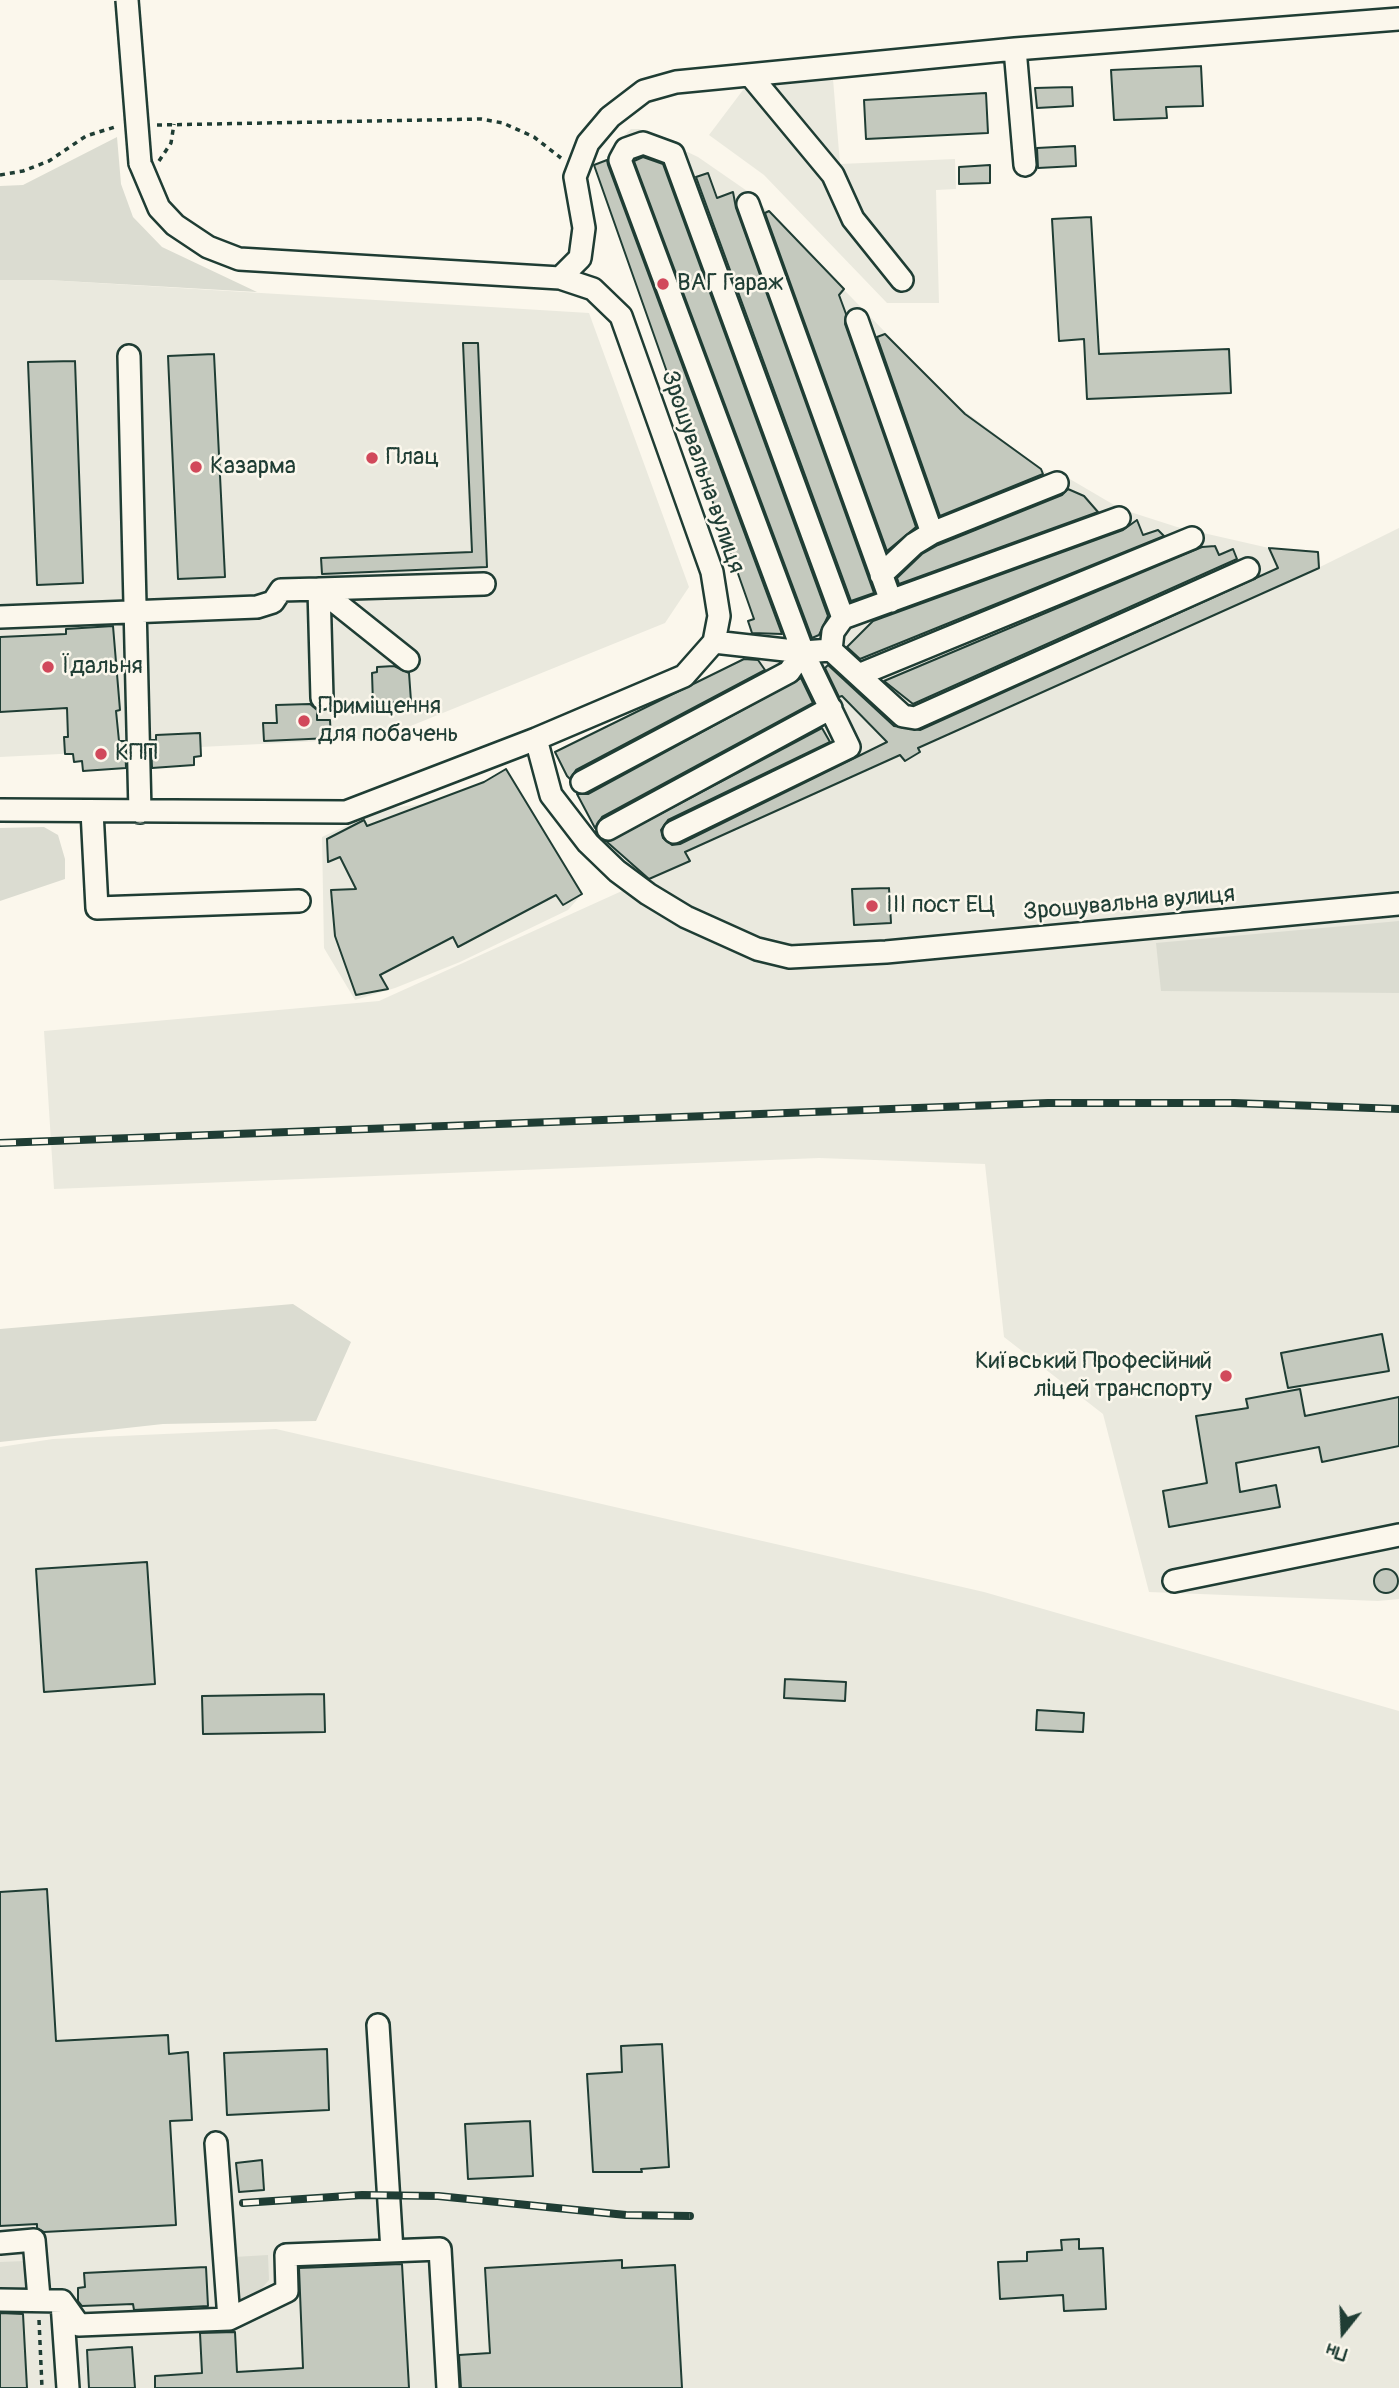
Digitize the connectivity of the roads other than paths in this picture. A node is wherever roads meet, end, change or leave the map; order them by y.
1 (127, 0) edge
2 (1399, 19) edge
3 (1014, 49) junction
4 (750, 75) junction
5 (1025, 165) dead end
6 (748, 204) dead end
7 (560, 278) junction
8 (902, 280) dead end
9 (857, 320) dead end
10 (129, 356) dead end
11 (1057, 483) dead end
12 (1119, 518) dead end
13 (932, 533) junction
14 (1192, 538) dead end
15 (1248, 569) dead end
16 (881, 575) junction
17 (484, 584) dead end
18 (319, 589) junction
19 (891, 601) junction
20 (135, 612) junction
21 (0, 617) edge
22 (843, 618) junction
23 (714, 642) junction
24 (831, 650) junction
25 (803, 652) junction
26 (408, 660) dead end
27 (860, 674) junction
28 (322, 698) dead end
29 (831, 708) junction
30 (536, 739) junction
31 (582, 782) dead end
32 (0, 810) edge
33 (92, 811) junction
34 (140, 812) junction
35 (608, 829) dead end
36 (674, 832) dead end
37 (299, 901) dead end
38 (1399, 904) edge
39 (1399, 1535) edge
40 (1174, 1581) dead end
41 (378, 2025) dead end
42 (216, 2143) dead end
43 (0, 2243) edge
44 (392, 2251) junction
45 (38, 2298) junction
46 (0, 2300) edge
47 (62, 2301) junction
48 (229, 2319) junction
49 (68, 2388) edge
50 (448, 2388) edge

1 - 7 street, Зрошувальна вулиця, bridge
2 - 3 street
3 - 4 street
3 - 5 street
4 - 7 street
4 - 8 street
6 - 16 street
7 - 23 street, Зрошувальна вулиця
9 - 13 street
10 - 20 street
11 - 13 street
12 - 19 street
13 - 16 street
14 - 27 street
15 - 27 street
16 - 19 street
17 - 18 street
18 - 20 street
18 - 26 street
18 - 28 street
19 - 22 street
20 - 21 street
20 - 34 street
22 - 24 street
22 - 25 street
23 - 25 street
23 - 30 street
24 - 25 street
24 - 27 street
25 - 29 street
25 - 31 street
29 - 35 street
29 - 36 street
30 - 34 street
30 - 38 street, Зрошувальна вулиця
32 - 33 street
33 - 34 street
33 - 37 street
39 - 40 street
41 - 44 street
42 - 48 street
43 - 45 street
44 - 48 street
44 - 50 street
45 - 46 street
45 - 47 street
47 - 48 street
47 - 49 street

